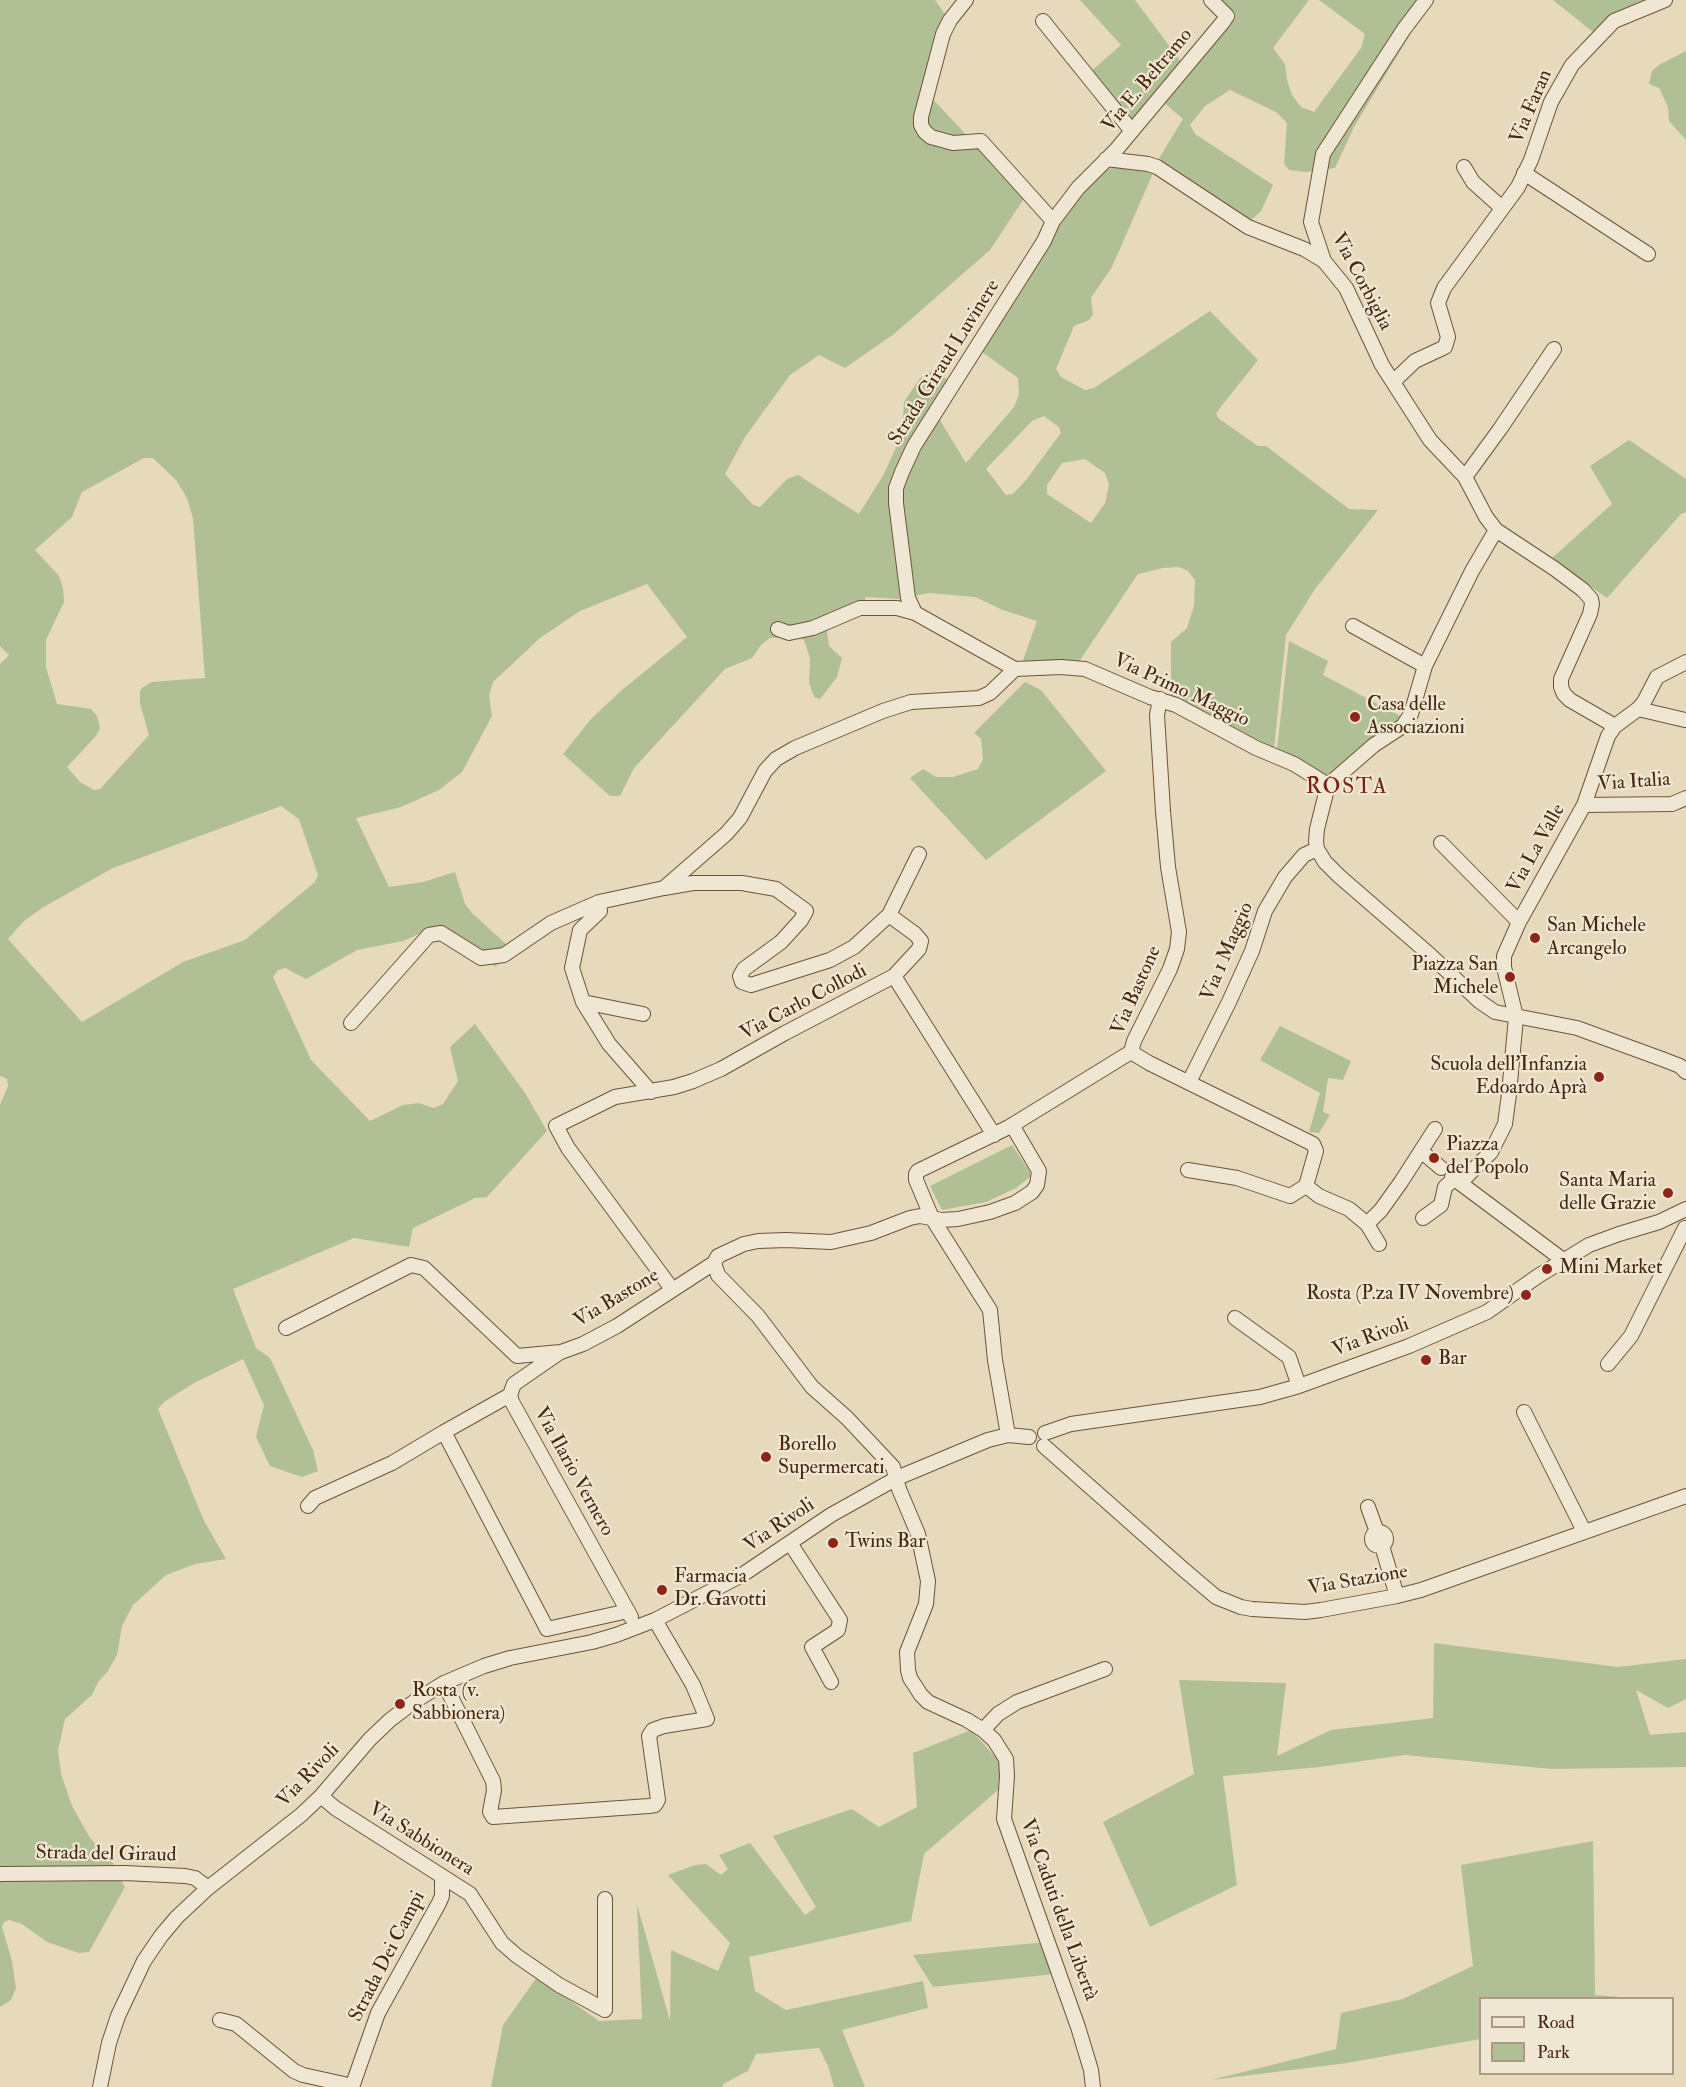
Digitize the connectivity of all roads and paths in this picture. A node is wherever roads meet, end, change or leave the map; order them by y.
1 (966, 0) edge
2 (1211, 0) edge
3 (1426, 0) edge
4 (1665, 0) edge
5 (1043, 21) dead end
6 (1131, 130) junction
7 (1106, 159) junction
8 (1464, 167) dead end
9 (1524, 173) junction
10 (1502, 208) junction
11 (1053, 221) junction
12 (1648, 254) dead end
13 (1324, 261) junction
14 (1554, 348) dead end
15 (1393, 382) junction
16 (1465, 477) junction
17 (1496, 530) junction
18 (915, 613) junction
19 (1353, 626) dead end
20 (778, 629) dead end
21 (1686, 662) edge
22 (1425, 666) junction
23 (1015, 669) junction
24 (1160, 699) junction
25 (1638, 709) junction
26 (1685, 720) edge
27 (1615, 726) junction
28 (1328, 785) junction
29 (1686, 798) edge
30 (1584, 805) junction
31 (1441, 843) dead end
32 (1317, 849) junction
33 (920, 854) dead end
34 (664, 888) junction
35 (599, 902) junction
36 (889, 915) junction
37 (1519, 922) junction
38 (894, 976) junction
39 (583, 1002) junction
40 (643, 1014) dead end
41 (1515, 1017) junction
42 (351, 1023) dead end
43 (1131, 1052) junction
44 (1686, 1072) edge
45 (1189, 1083) junction
46 (651, 1092) junction
47 (1012, 1125) junction
48 (1435, 1129) dead end
49 (994, 1135) junction
50 (1422, 1151) junction
51 (1441, 1168) dead end
52 (1188, 1170) dead end
53 (1455, 1180) junction
54 (1308, 1188) junction
55 (1682, 1212) edge
56 (932, 1218) junction
57 (1423, 1218) dead end
58 (1367, 1224) junction
59 (1686, 1229) edge
60 (1379, 1244) dead end
61 (1563, 1260) junction
62 (714, 1263) junction
63 (672, 1289) junction
64 (1235, 1318) dead end
65 (286, 1328) dead end
66 (561, 1352) junction
67 (1608, 1364) dead end
68 (1299, 1386) junction
69 (510, 1395) junction
70 (1524, 1412) dead end
71 (444, 1432) junction
72 (1008, 1435) junction
73 (1029, 1437) joint
74 (1044, 1439) junction
75 (897, 1478) junction
76 (1686, 1496) edge
77 (308, 1506) dead end
78 (1368, 1507) dead end
79 (1584, 1531) junction
80 (790, 1543) junction
81 (1397, 1596) junction
82 (628, 1611) junction
83 (655, 1620) junction
84 (636, 1628) junction
85 (1105, 1670) dead end
86 (831, 1682) dead end
87 (444, 1683) junction
88 (983, 1730) junction
89 (321, 1796) junction
90 (0, 1874) edge
91 (442, 1878) junction
92 (208, 1888) junction
93 (605, 1899) dead end
94 (220, 2020) dead end
95 (100, 2087) edge
96 (351, 2087) edge
97 (1093, 2087) edge

1 - 11 street
2 - 6 street, Via E. Beltramo
3 - 13 street, Via Corbiglia
4 - 9 street, Via Faran
5 - 6 street
6 - 7 street, Via E. Beltramo
7 - 11 street, Strada Giraud Luvinere
7 - 13 street
8 - 10 street
9 - 10 street, Via Faran
9 - 12 street, Via Faran
10 - 15 street, Via Faran
11 - 18 street, Strada Giraud Luvinere
13 - 15 street, Via Corbiglia
14 - 16 street
15 - 16 street, Via Corbiglia
16 - 17 street, Via Corbiglia
17 - 22 street
17 - 27 street, Via Corbiglia
18 - 20 street
18 - 23 street
19 - 22 street
21 - 25 street
22 - 28 street
23 - 24 street, Via Primo Maggio
23 - 34 street
24 - 28 street, Via Primo Maggio
24 - 43 street, Via Bastone
25 - 26 street
25 - 27 street
27 - 30 street, Via La Valle
28 - 32 street
29 - 30 street, Via Italia
30 - 37 street, Via La Valle
31 - 37 street, Via La Valle
32 - 41 street
32 - 45 street, Via 1 Maggio
33 - 36 street
34 - 35 street
34 - 36 street
35 - 39 street
35 - 42 street
36 - 38 street, Via Carlo Collodi
37 - 41 street
38 - 46 street, Via Carlo Collodi
38 - 49 street
39 - 40 street
39 - 46 street
41 - 44 street
41 - 53 street
43 - 45 street
43 - 47 street, Via Bastone
45 - 54 street
46 - 63 street, Via Carlo Collodi
47 - 49 street, Via Bastone
47 - 56 street, Via Bastone
48 - 50 street
49 - 56 street, Via Bastone
50 - 51 street
50 - 58 street
52 - 54 street
53 - 57 street
53 - 61 street
54 - 58 street
55 - 59 street
55 - 61 street, Via Rivoli
56 - 62 street, Via Bastone
56 - 72 street
58 - 60 street
59 - 67 street
61 - 68 street, Via Rivoli
62 - 63 street, Via Bastone
62 - 75 street, Via Caduti della Libertà
63 - 66 street, Via Bastone
64 - 68 street
65 - 66 street, Via Bastone
66 - 69 street, Via Ilario Vernero
68 - 74 street, Via Rivoli
69 - 71 street
69 - 82 street, Via Ilario Vernero
70 - 79 street
71 - 77 street
71 - 82 street
72 - 73 street, Via Rivoli
72 - 75 street, Via Rivoli
73 - 74 street, Via Stazione
74 - 81 street, Via Stazione
75 - 80 street, Via Rivoli
75 - 88 street, Via Caduti della Libertà
76 - 79 street, Via Stazione
78 - 81 street
79 - 81 street, Via Stazione
80 - 83 street, Via Rivoli
80 - 86 street
82 - 84 street, Via Ilario Vernero
83 - 84 street, Via Rivoli
83 - 87 street
84 - 87 street, Via Rivoli
85 - 88 street
87 - 89 street, Via Rivoli
88 - 97 street, Via Caduti della Libertà
89 - 91 street, Via Sabbionera
89 - 92 street, Via Rivoli
90 - 92 street, Strada del Giraud
91 - 93 street, Via Sabbionera
91 - 96 street, Strada Dei Campi
92 - 95 street, Via Rivoli
94 - 96 street, Strada Dei Campi

